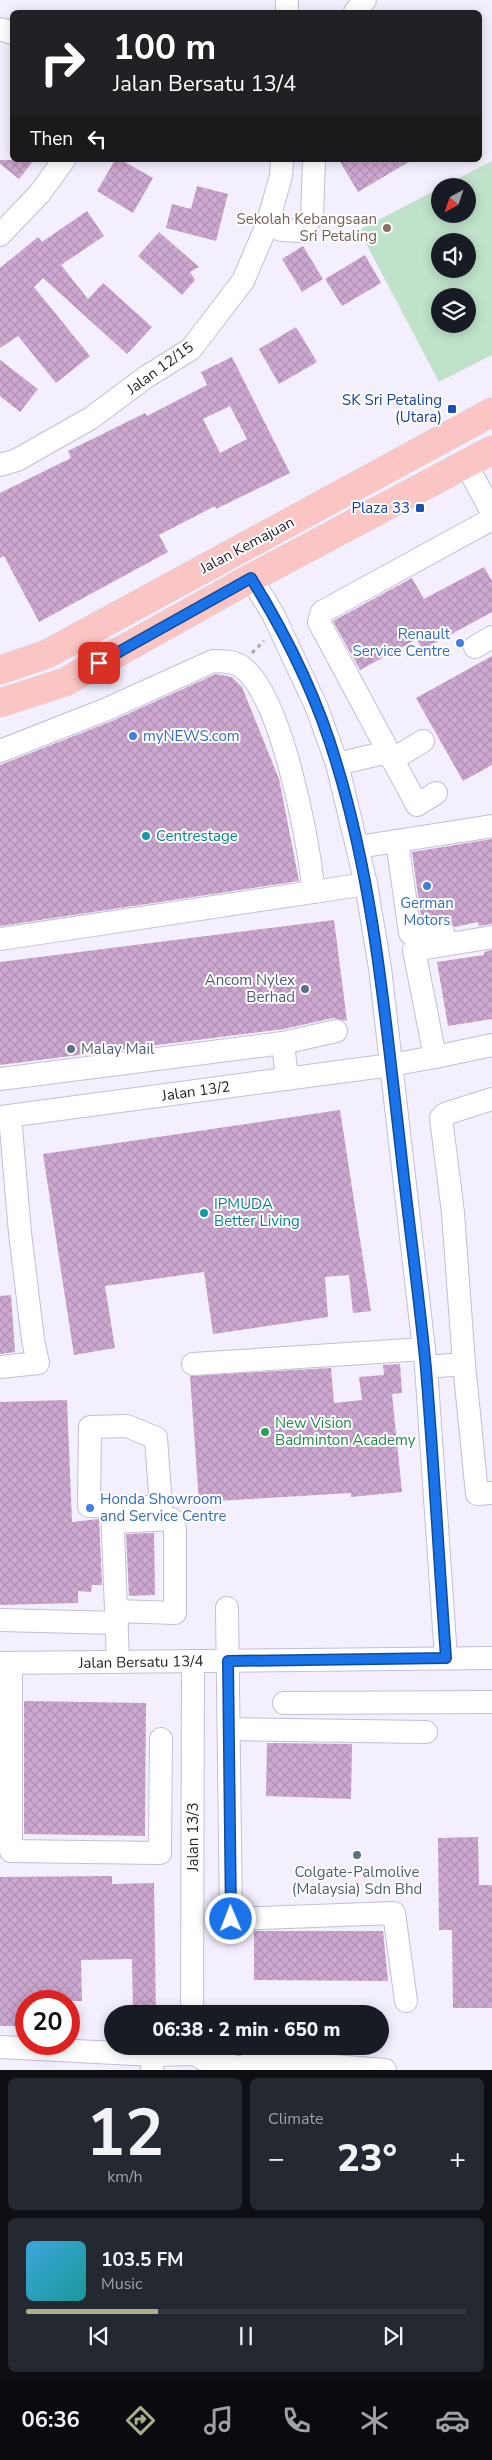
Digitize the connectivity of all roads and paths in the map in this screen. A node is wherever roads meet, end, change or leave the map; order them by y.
1 (365, 0) edge
2 (356, 10) edge
3 (63, 162) edge
4 (282, 162) edge
5 (314, 162) edge
6 (268, 226) junction
7 (0, 235) edge
8 (492, 412) edge
9 (492, 450) edge
10 (466, 464) junction
11 (0, 466) edge
12 (492, 512) edge
13 (492, 519) edge
14 (251, 578) junction
15 (0, 670) edge
16 (5, 697) edge
17 (424, 741) dead end
18 (0, 751) edge
19 (390, 756) junction
20 (337, 764) junction
21 (436, 793) dead end
22 (492, 826) edge
23 (398, 841) junction
24 (358, 847) junction
25 (366, 884) junction
26 (314, 892) junction
27 (492, 923) edge
28 (492, 937) edge
29 (0, 939) edge
30 (416, 961) junction
31 (380, 968) junction
32 (336, 1030) dead end
33 (283, 1043) junction
34 (492, 1045) edge
35 (435, 1057) junction
36 (391, 1065) junction
37 (0, 1078) edge
38 (287, 1079) junction
39 (492, 1099) edge
40 (5, 1116) edge
41 (425, 1358) junction
42 (193, 1364) dead end
43 (464, 1364) junction
44 (0, 1367) edge
45 (492, 1493) edge
46 (112, 1514) junction
47 (227, 1608) dead end
48 (116, 1617) junction
49 (0, 1620) edge
50 (446, 1658) junction
51 (492, 1658) edge
52 (193, 1661) junction
53 (228, 1661) junction
54 (118, 1662) junction
55 (6, 1663) edge
56 (492, 1702) edge
57 (284, 1703) dead end
58 (229, 1729) junction
59 (426, 1732) dead end
60 (161, 1739) dead end
61 (406, 2000) dead end
62 (192, 2005) edge
63 (0, 2047) edge
64 (178, 2055) edge
65 (199, 2055) edge
66 (153, 2063) edge
67 (245, 2070) edge
68 (385, 2070) edge

1 - 2 street
3 - 7 street
4 - 6 street, Jalan 12/15
5 - 6 street
6 - 11 street, Jalan 12/15
8 - 15 main road, Jalan Kemajuan
9 - 10 main road, Jalan Kemajuan
10 - 12 street
10 - 14 main road, Jalan Kemajuan
13 - 19 street
14 - 16 main road, Jalan Kemajuan
14 - 20 street
17 - 19 street
18 - 26 street
19 - 20 street
19 - 21 street
20 - 24 street
22 - 23 street
23 - 24 street
23 - 27 street
24 - 25 street
25 - 26 street
25 - 31 street
26 - 29 street
28 - 30 street
30 - 31 street
30 - 35 street
31 - 36 street
32 - 33 street
33 - 37 street
33 - 38 street
34 - 35 street, Jalan 13/2
35 - 36 street, Jalan 13/2
36 - 38 street, Jalan 13/2
36 - 41 street
38 - 40 street, Jalan 13/2
39 - 43 street
40 - 44 street
41 - 42 street
41 - 43 street
41 - 50 street
43 - 45 street
46 - 46 street
46 - 48 street
46 - 48 street
47 - 53 street
48 - 49 street
48 - 54 street
50 - 51 street, Jalan Bersatu 13/4
50 - 53 street, Jalan Bersatu 13/4
52 - 53 street, Jalan Bersatu 13/4
52 - 54 street, Jalan Bersatu 13/4
52 - 62 street, Jalan 13/3
53 - 58 street
54 - 55 street, Jalan Bersatu 13/4
55 - 60 street
56 - 57 street
58 - 59 street
58 - 61 street
63 - 66 street
64 - 66 street
65 - 67 street
67 - 68 street

